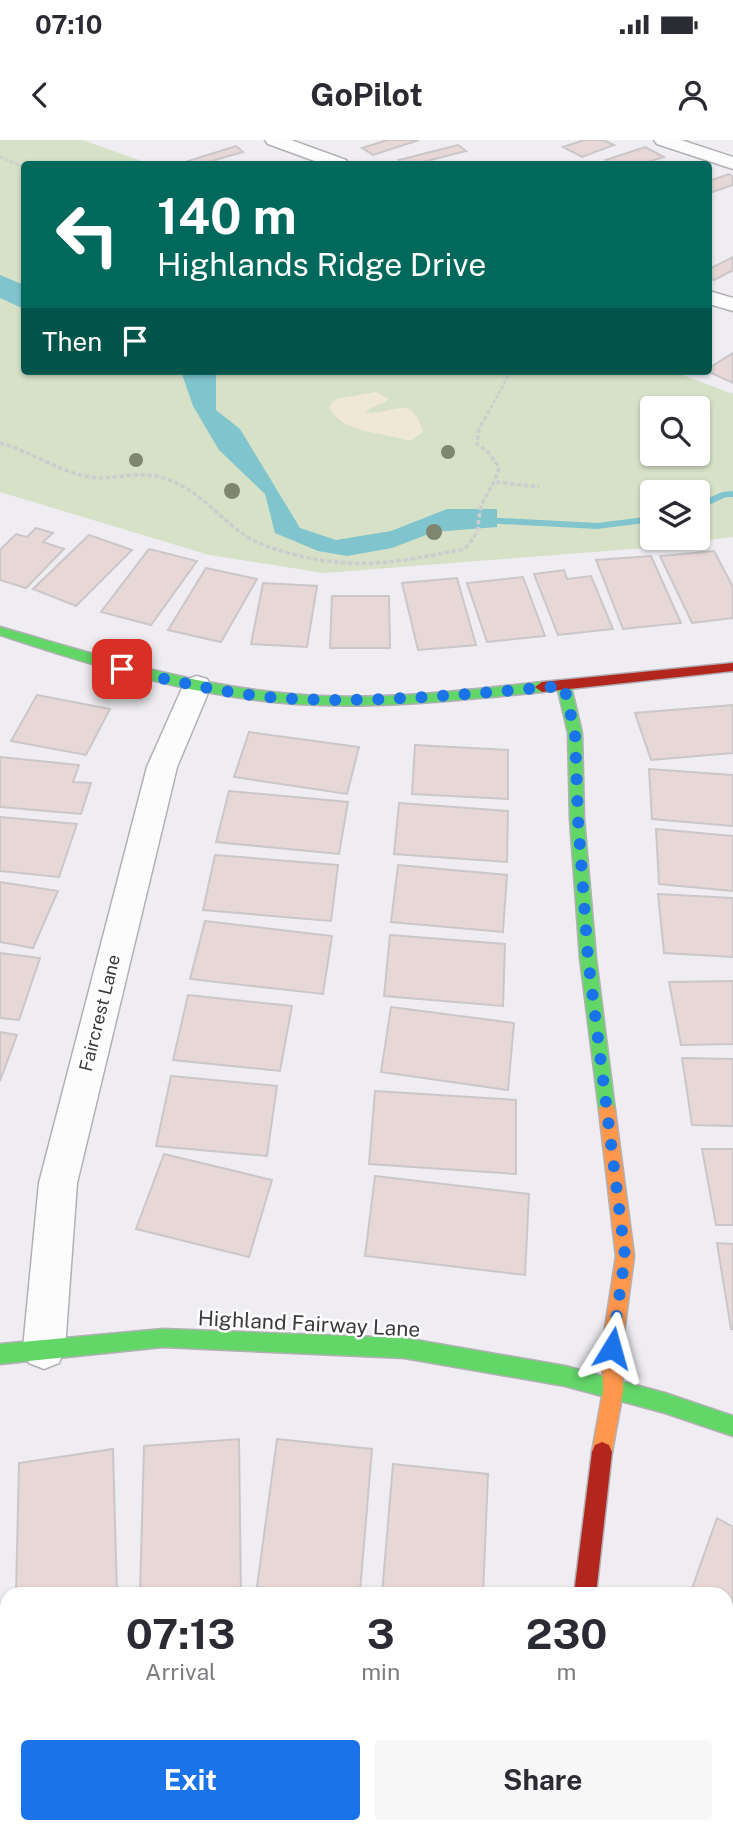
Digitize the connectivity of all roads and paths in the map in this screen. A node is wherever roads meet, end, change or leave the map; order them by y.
1 (274, 140) edge
2 (663, 140) edge
3 (0, 158) edge
4 (331, 161) edge
5 (733, 163) edge
6 (21, 166) edge
7 (712, 298) edge
8 (733, 305) edge
9 (509, 375) edge
10 (0, 443) edge
11 (496, 482) junction
12 (539, 487) dead end
13 (0, 631) edge
14 (733, 667) edge
15 (197, 686) junction
16 (564, 686) junction
17 (44, 1348) junction
18 (0, 1354) edge
19 (613, 1391) junction
20 (733, 1426) edge
21 (586, 1587) edge

1 - 4 street
2 - 5 street
3 - 6 path
7 - 8 street
9 - 11 path
10 - 11 path
11 - 12 path
13 - 15 street
14 - 16 street
15 - 16 street
15 - 17 street, Faircrest Lane
16 - 19 street
17 - 18 street, Highland Fairway Lane
17 - 19 street, Highland Fairway Lane
19 - 20 street, Highland Fairway Lane
19 - 21 street

